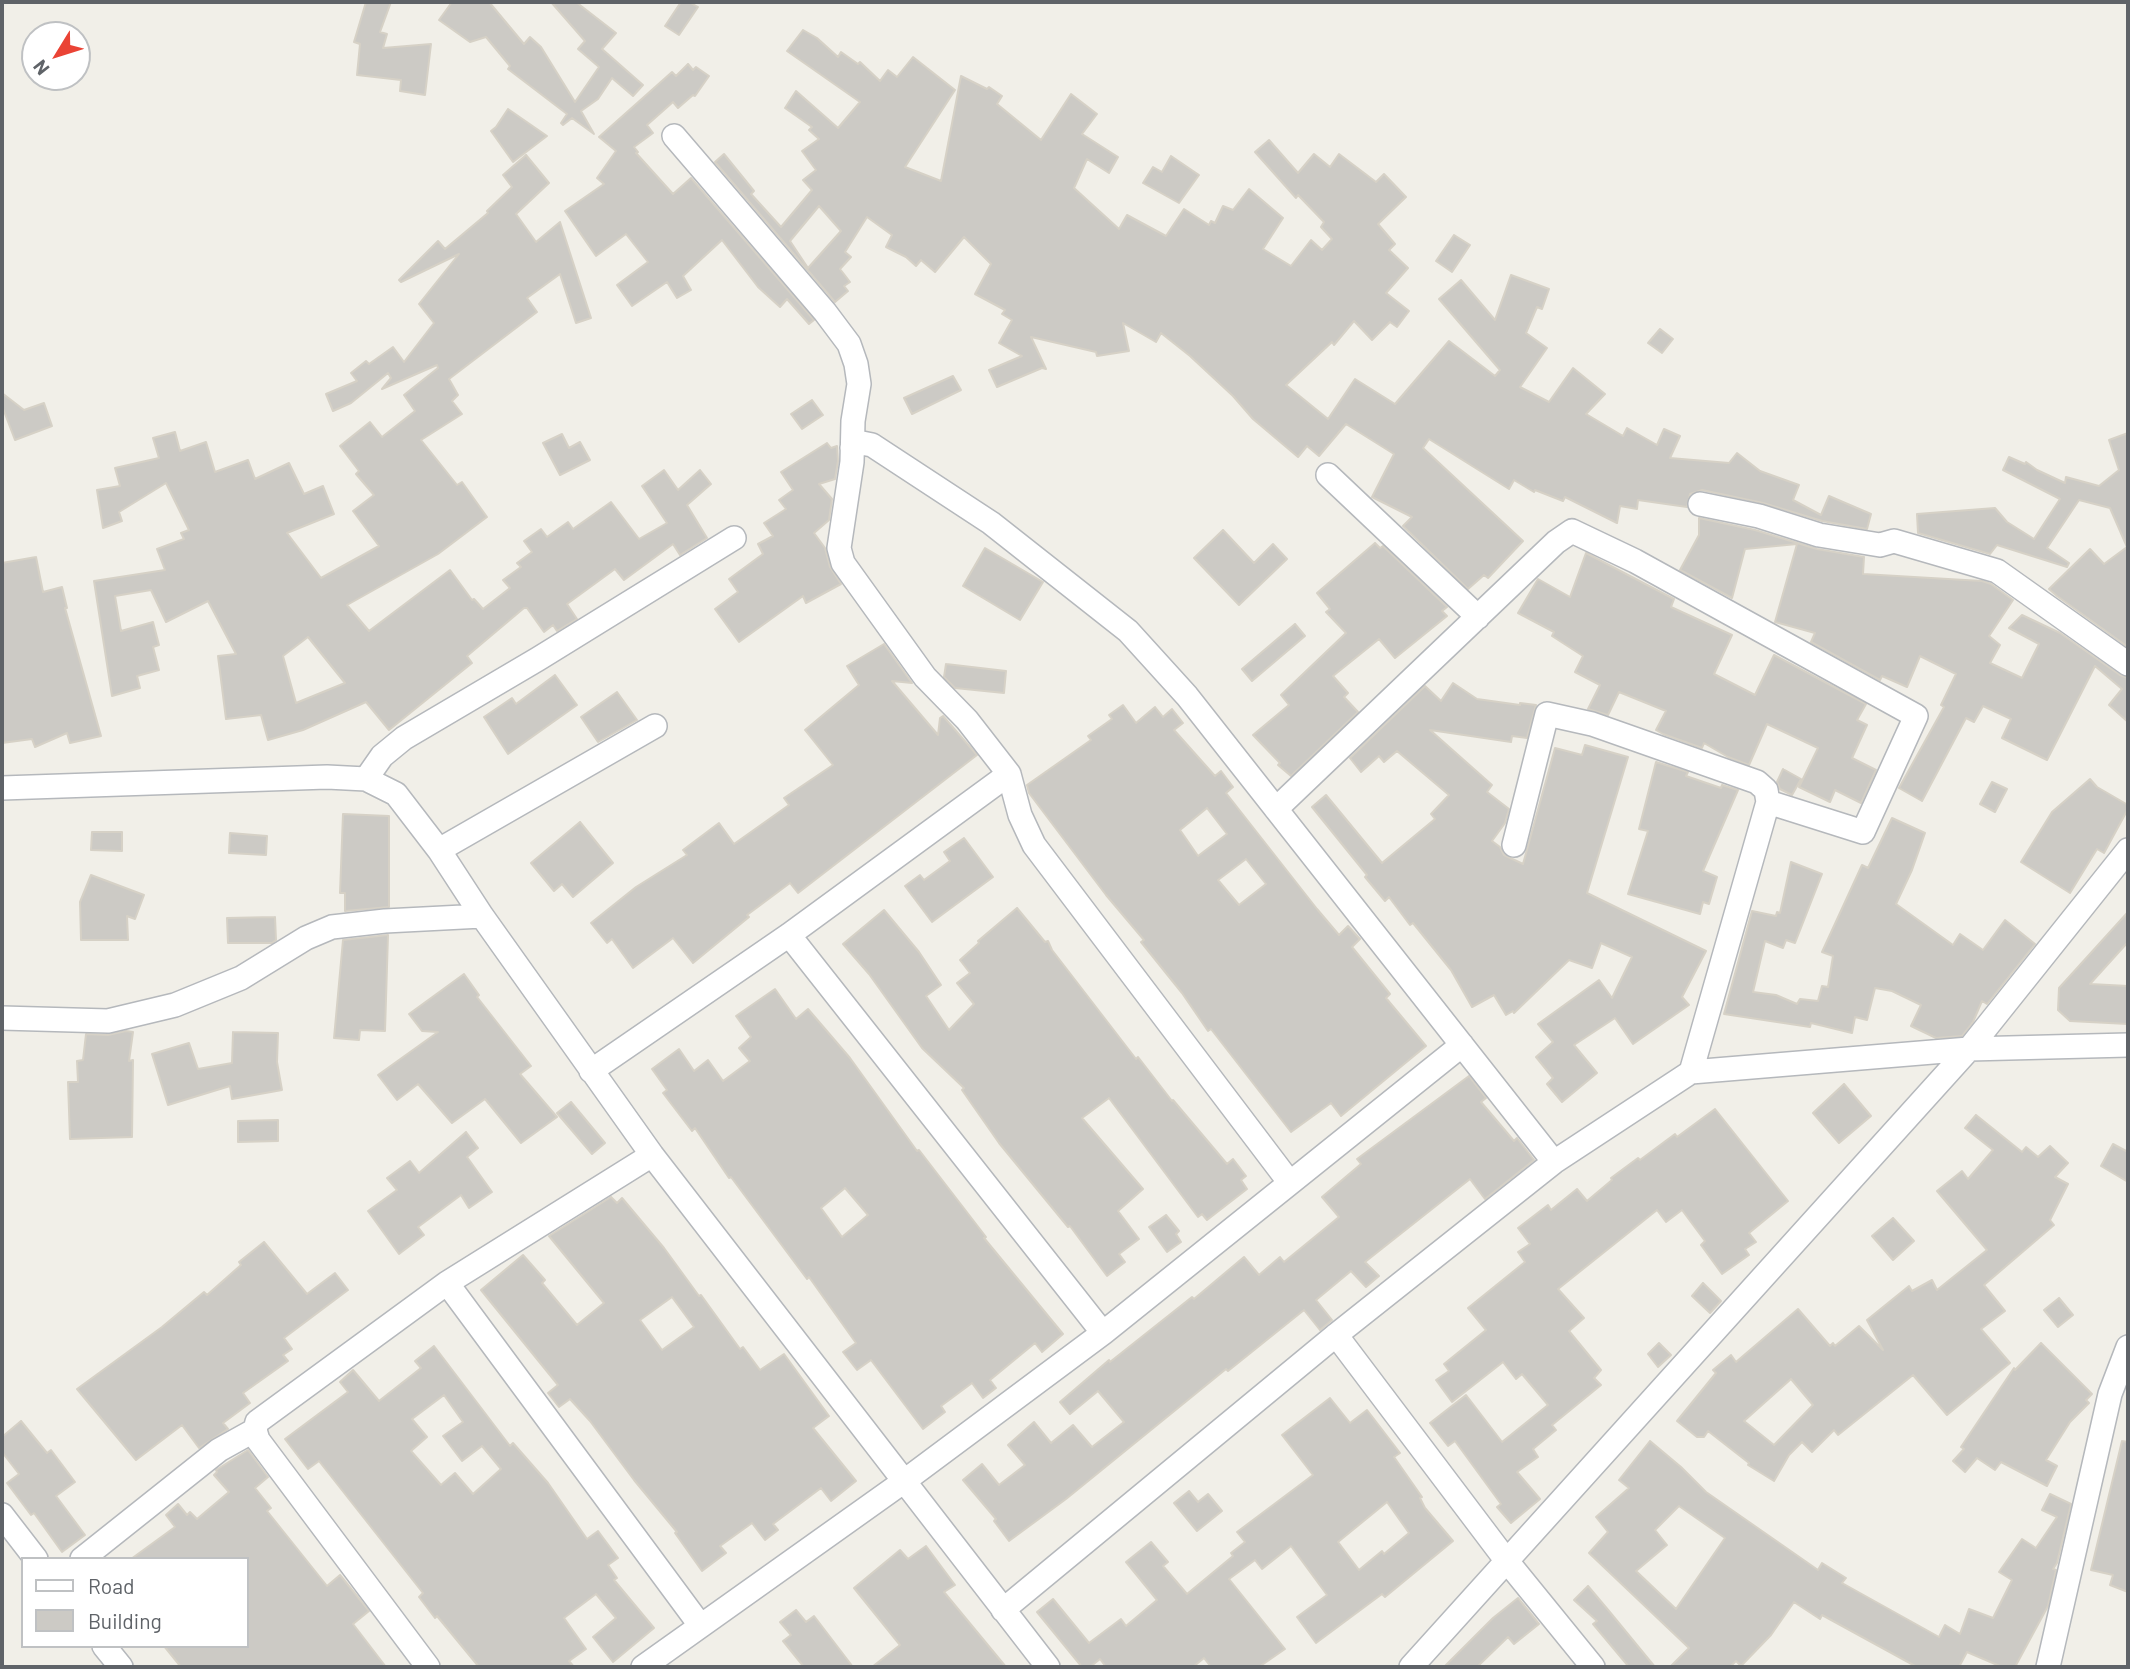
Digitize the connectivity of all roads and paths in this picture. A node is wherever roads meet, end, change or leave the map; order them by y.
1 (674, 136) dead end
2 (852, 448) junction
3 (1328, 475) dead end
4 (1700, 503) dead end
5 (734, 538) dead end
6 (1478, 617) junction
7 (2128, 664) edge
8 (655, 726) dead end
9 (1009, 774) junction
10 (366, 779) junction
11 (2, 788) edge
12 (1768, 802) junction
13 (1276, 808) junction
14 (1514, 845) dead end
15 (439, 850) junction
16 (2128, 850) edge
17 (482, 916) junction
18 (789, 935) junction
19 (2, 1018) edge
20 (1462, 1045) junction
21 (2128, 1045) edge
22 (1969, 1049) junction
23 (591, 1071) junction
24 (1691, 1072) junction
25 (652, 1155) junction
26 (1554, 1161) junction
27 (1290, 1183) junction
28 (447, 1283) junction
29 (1103, 1333) junction
30 (1336, 1335) junction
31 (2128, 1347) edge
32 (255, 1430) junction
33 (904, 1482) junction
34 (2, 1515) edge
35 (34, 1557) edge
36 (85, 1557) edge
37 (1506, 1560) junction
38 (1003, 1610) junction
39 (700, 1625) junction
40 (106, 1648) edge
41 (121, 1667) edge
42 (428, 1667) edge
43 (643, 1667) edge
44 (1048, 1667) edge
45 (1410, 1667) edge
46 (1592, 1667) edge
47 (2049, 1667) edge

1 - 2 street
2 - 9 street
2 - 13 street
3 - 6 street
4 - 7 street
5 - 10 street
6 - 12 street
6 - 13 street
8 - 15 street
9 - 18 street
9 - 27 street
10 - 11 street
10 - 15 street
12 - 14 street
12 - 24 street
13 - 20 street
15 - 17 street
16 - 22 street
17 - 19 street
17 - 23 street
18 - 23 street
18 - 29 street
20 - 26 street
20 - 27 street
21 - 22 street
22 - 24 street
22 - 37 street
23 - 25 street
24 - 26 street
25 - 28 street
25 - 33 street
26 - 30 street
27 - 29 street
28 - 32 street
28 - 39 street
29 - 33 street
30 - 37 street
30 - 38 street
31 - 47 street
32 - 36 street
32 - 42 street
33 - 38 street
33 - 39 street
34 - 35 street
37 - 45 street
37 - 46 street
38 - 44 street
39 - 43 street
40 - 41 street

